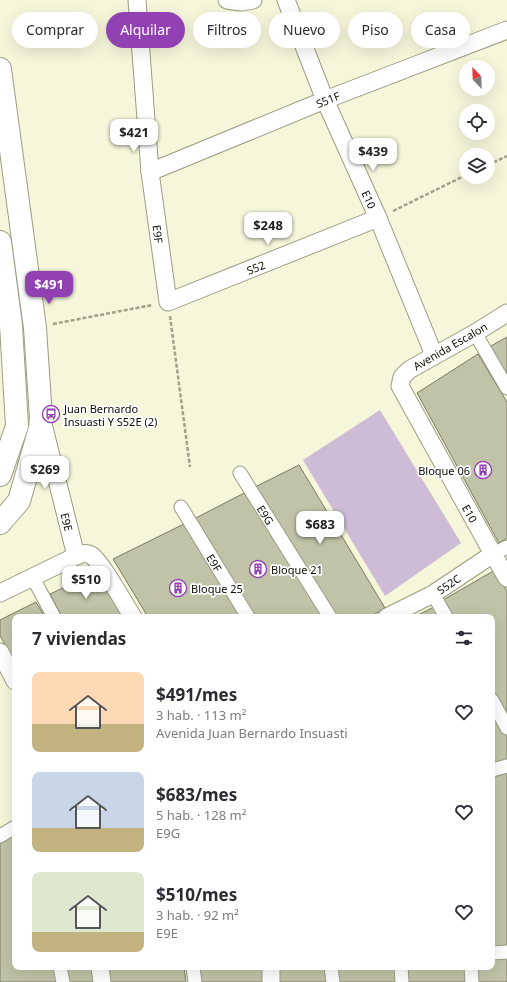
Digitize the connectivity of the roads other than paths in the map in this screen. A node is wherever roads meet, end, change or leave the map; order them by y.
1 (137, 0) edge
2 (227, 0) edge
3 (253, 0) edge
4 (286, 0) edge
5 (507, 30) edge
6 (0, 69) edge
7 (325, 100) junction
8 (150, 172) junction
9 (378, 218) junction
10 (0, 242) edge
11 (168, 302) joint
12 (507, 313) edge
13 (475, 333) junction
14 (434, 355) junction
15 (400, 386) joint
16 (507, 388) edge
17 (41, 418) junction
18 (240, 473) dead end
19 (0, 475) edge
20 (181, 507) dead end
21 (0, 523) edge
22 (500, 550) edge
23 (80, 554) junction
24 (33, 578) junction
25 (507, 578) edge
26 (0, 593) edge
27 (434, 594) junction
28 (52, 614) edge
29 (131, 614) edge
30 (246, 614) edge
31 (328, 614) edge
32 (395, 614) edge
33 (444, 614) edge
34 (0, 652) edge
35 (12, 676) edge
36 (495, 706) edge
37 (507, 728) edge
38 (507, 766) edge
39 (495, 769) edge
40 (12, 829) edge
41 (0, 836) edge
42 (507, 952) edge
43 (495, 953) edge
44 (61, 970) edge
45 (100, 970) edge
46 (193, 970) edge
47 (271, 970) edge
48 (332, 970) edge
49 (401, 970) edge
50 (471, 970) edge
51 (63, 982) edge
52 (102, 982) edge
53 (195, 982) edge
54 (272, 982) edge
55 (333, 982) edge
56 (402, 982) edge
57 (472, 982) edge

1 - 8 street, E9F
2 - 3 street
4 - 7 street, E10
5 - 7 street, S51F
6 - 17 main road
7 - 8 street, S51F
7 - 9 street, E10
8 - 11 street, E9F
9 - 11 street, S52
9 - 14 street, E10
10 - 19 main road
12 - 13 street, Avenida Escalon
13 - 14 street, Avenida Escalon
13 - 16 street
14 - 15 street, Avenida Escalon
15 - 22 street, E10
17 - 21 main road
17 - 23 street, E9E
18 - 31 street, E9G
20 - 30 street, E9F
22 - 25 street, E10
22 - 27 street, S52C
23 - 24 street
23 - 29 street
24 - 26 street
24 - 28 street
27 - 32 street, S52C
27 - 33 street
34 - 35 street
36 - 37 street
38 - 39 street
40 - 41 street
42 - 43 street
44 - 51 street
45 - 52 street
46 - 53 street
47 - 54 street
48 - 55 street
49 - 56 street
50 - 57 street

